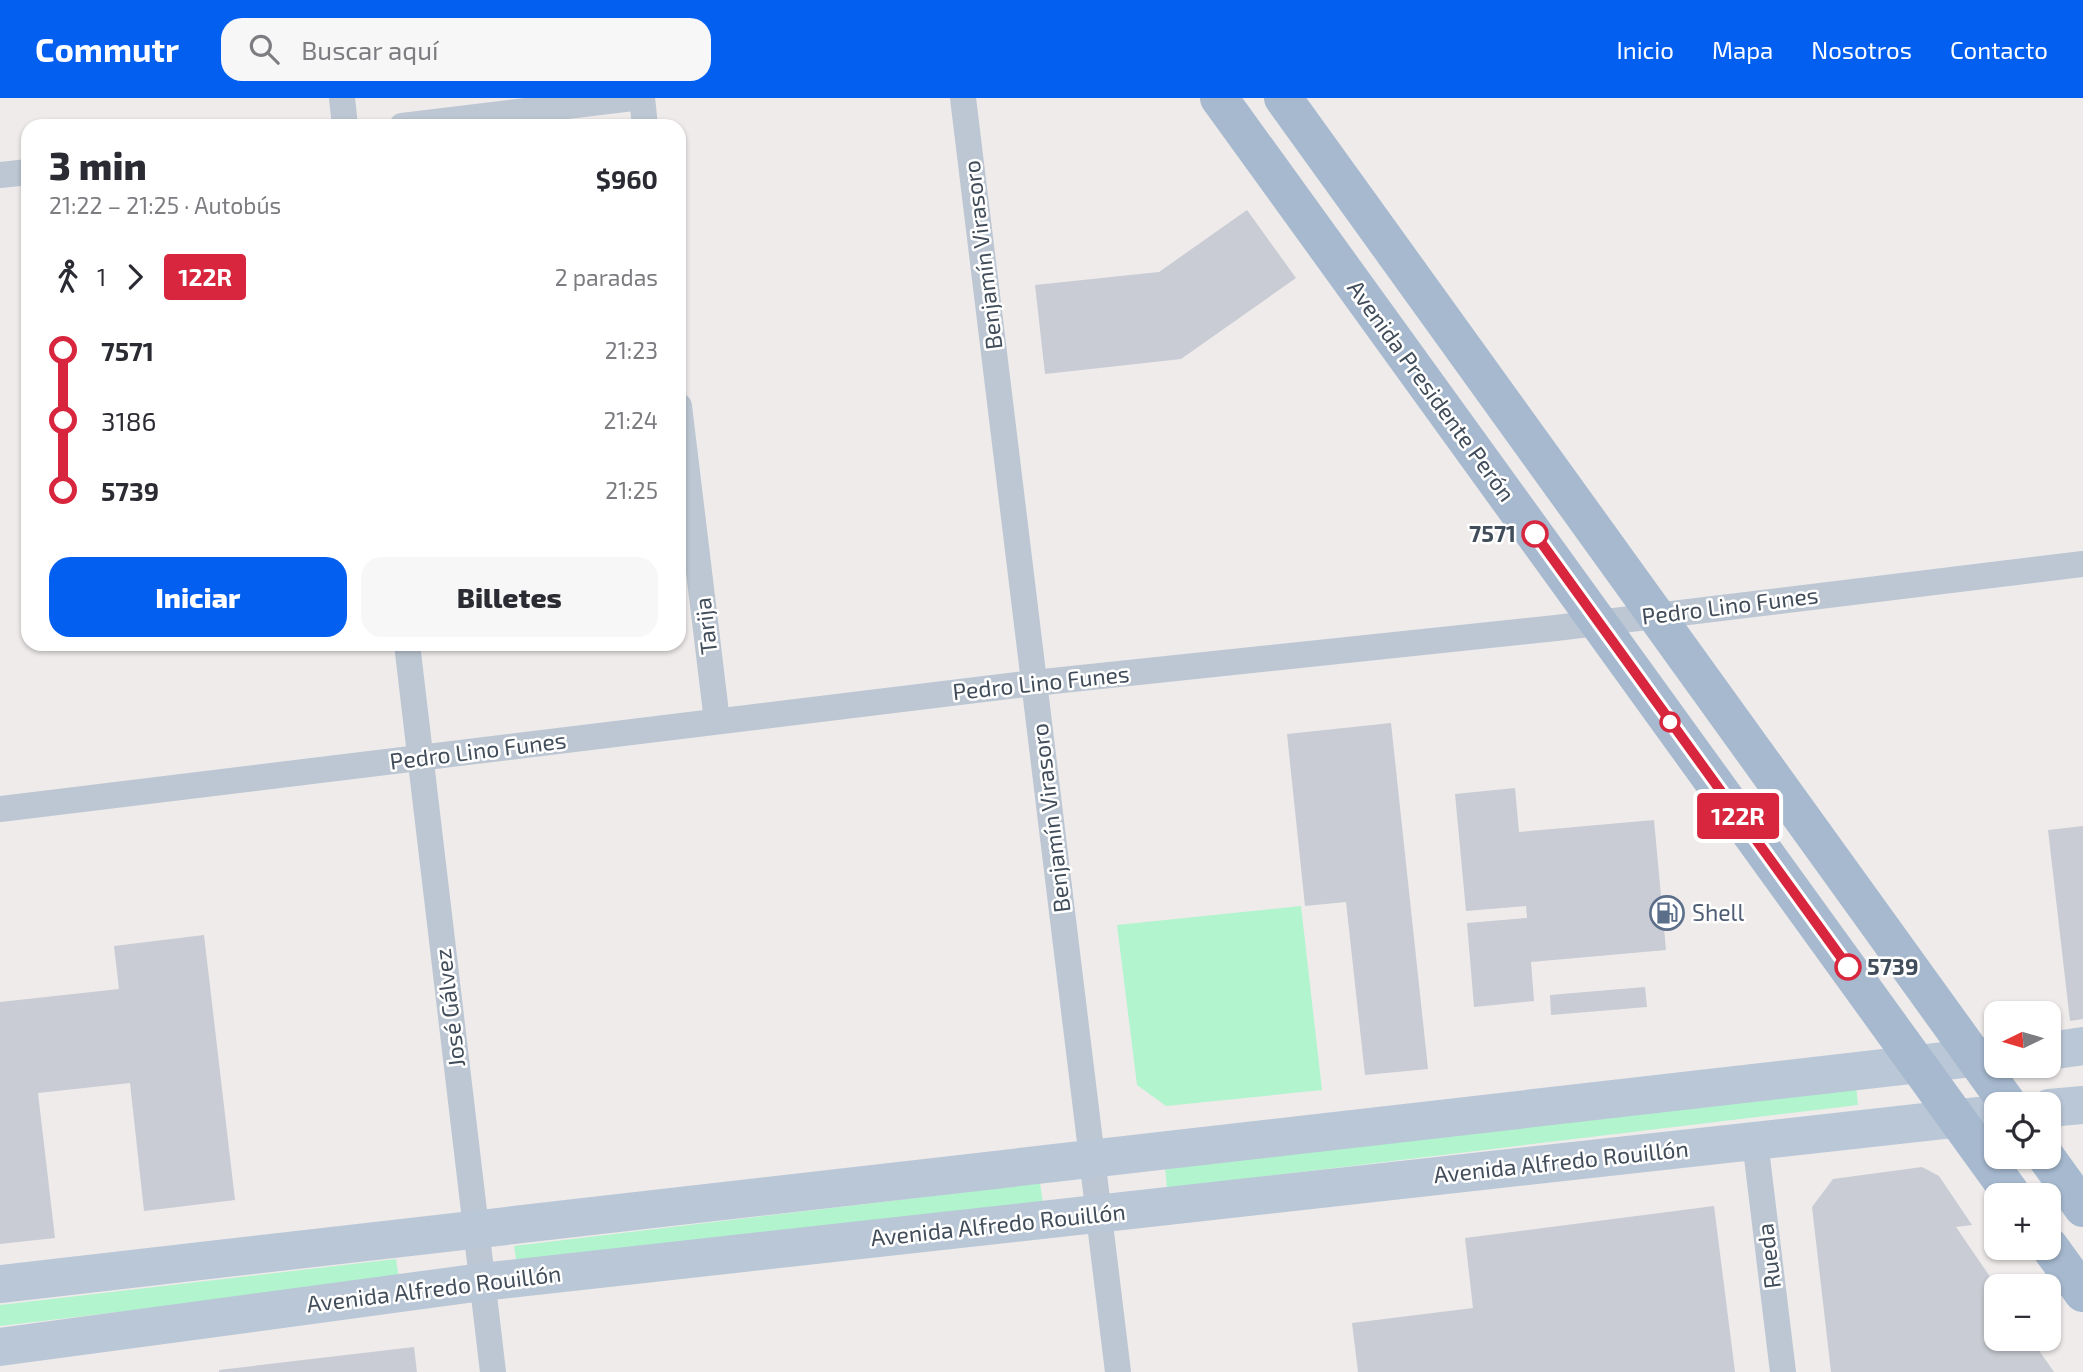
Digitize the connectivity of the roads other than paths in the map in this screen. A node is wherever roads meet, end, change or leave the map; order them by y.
1 (342, 98) edge
2 (633, 98) edge
3 (642, 98) edge
4 (963, 98) edge
5 (1219, 98) edge
6 (1283, 98) edge
7 (344, 119) edge
8 (460, 119) edge
9 (644, 119) edge
10 (21, 173) edge
11 (0, 175) edge
12 (686, 464) edge
13 (2083, 564) edge
14 (1657, 616) junction
15 (1599, 623) junction
16 (408, 651) edge
17 (1034, 683) junction
18 (717, 721) junction
19 (420, 758) junction
20 (0, 808) edge
21 (2083, 1046) edge
22 (2062, 1049) edge
23 (1984, 1055) edge
24 (1984, 1056) edge
25 (1916, 1064) junction
26 (2083, 1105) edge
27 (2061, 1107) edge
28 (1984, 1115) edge
29 (1957, 1118) junction
30 (1755, 1141) junction
31 (1092, 1158) junction
32 (2055, 1169) edge
33 (2003, 1183) edge
34 (2083, 1208) edge
35 (1098, 1213) junction
36 (476, 1229) junction
37 (2059, 1260) edge
38 (482, 1282) junction
39 (0, 1284) edge
40 (2083, 1293) edge
41 (0, 1347) edge
42 (493, 1372) edge
43 (1118, 1372) edge
44 (1783, 1372) edge

1 - 7 street
2 - 8 street
3 - 9 street
4 - 17 street, Benjamín Virasoro
5 - 15 main road, Avenida Presidente Perón
6 - 14 main road
10 - 11 street
12 - 18 street, Tarija
13 - 14 street, Pedro Lino Funes
14 - 15 street, Pedro Lino Funes
14 - 23 main road
15 - 17 street, Pedro Lino Funes
15 - 25 main road, Avenida Presidente Perón
16 - 19 street, José Gálvez
17 - 18 street, Pedro Lino Funes
17 - 31 street, Benjamín Virasoro
18 - 19 street, Pedro Lino Funes
19 - 20 street, Pedro Lino Funes
19 - 36 street, José Gálvez
21 - 22 street
24 - 25 street
25 - 29 main road, Avenida Presidente Perón
25 - 31 street
26 - 27 street
28 - 29 street, Avenida Alfredo Rouillón
29 - 30 street, Avenida Alfredo Rouillón
29 - 33 main road, Avenida Presidente Perón
30 - 35 street, Avenida Alfredo Rouillón
30 - 44 street, Rueda
31 - 35 street, Benjamín Virasoro
31 - 36 street
32 - 34 main road
35 - 38 street, Avenida Alfredo Rouillón
35 - 43 street, Benjamín Virasoro
36 - 38 street, José Gálvez
36 - 39 street
37 - 40 main road
38 - 41 street, Avenida Alfredo Rouillón
38 - 42 street, José Gálvez

